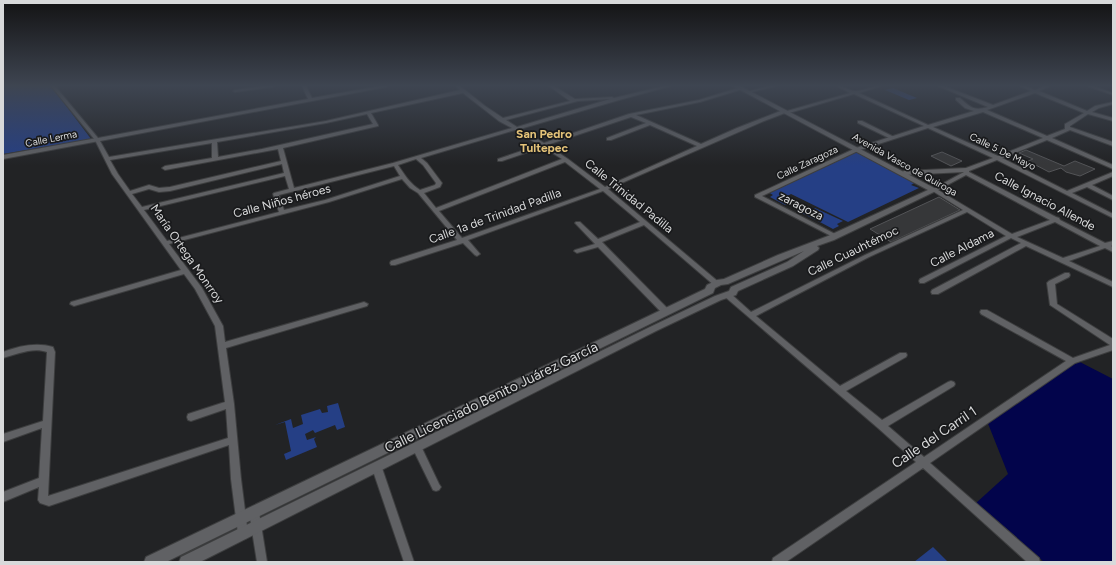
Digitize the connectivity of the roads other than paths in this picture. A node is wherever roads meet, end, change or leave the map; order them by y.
1 (74, 112) edge
2 (243, 112) edge
3 (376, 112) edge
4 (491, 112) edge
5 (529, 112) edge
6 (568, 112) edge
7 (643, 112) edge
8 (785, 112) edge
9 (786, 112) edge
10 (898, 112) edge
11 (976, 112) edge
12 (984, 112) edge
13 (1089, 113) joint
14 (369, 114) junction
15 (631, 115) junction
16 (501, 120) junction
17 (1113, 120) edge
18 (860, 122) dead end
19 (651, 124) junction
20 (928, 126) junction
21 (515, 128) junction
22 (1068, 128) junction
23 (892, 137) junction
24 (1049, 138) junction
25 (95, 139) junction
26 (609, 139) dead end
27 (214, 141) junction
28 (1113, 144) edge
29 (700, 145) junction
30 (544, 146) junction
31 (280, 148) junction
32 (858, 149) junction
33 (3, 156) edge
34 (107, 158) junction
35 (418, 158) junction
36 (998, 158) junction
37 (215, 159) junction
38 (500, 160) dead end
39 (565, 160) junction
40 (284, 162) junction
41 (394, 164) junction
42 (1113, 167) edge
43 (165, 168) dead end
44 (967, 171) junction
45 (904, 173) junction
46 (288, 174) junction
47 (1113, 174) edge
48 (404, 177) junction
49 (1088, 185) junction
50 (604, 189) junction
51 (292, 190) junction
52 (934, 190) junction
53 (128, 192) junction
54 (420, 192) junction
55 (1067, 193) junction
56 (757, 196) joint
57 (1113, 198) edge
58 (141, 209) junction
59 (436, 210) junction
60 (967, 210) junction
61 (282, 213) junction
62 (1113, 216) edge
63 (1057, 219) junction
64 (578, 223) dead end
65 (644, 223) junction
66 (1012, 236) junction
67 (833, 237) junction
68 (462, 240) junction
69 (165, 243) junction
70 (599, 243) junction
71 (1026, 243) junction
72 (1113, 243) edge
73 (1106, 246) junction
74 (1113, 250) edge
75 (577, 252) dead end
76 (477, 254) dead end
77 (1065, 260) junction
78 (394, 263) dead end
79 (186, 271) junction
80 (1067, 274) dead end
81 (922, 281) dead end
82 (1113, 285) edge
83 (722, 290) junction
84 (935, 292) dead end
85 (74, 304) dead end
86 (364, 304) dead end
87 (666, 312) junction
88 (984, 312) dead end
89 (751, 314) junction
90 (1113, 343) edge
91 (222, 346) junction
92 (1113, 347) edge
93 (3, 355) edge
94 (903, 355) dead end
95 (1072, 361) junction
96 (566, 367) junction
97 (951, 384) dead end
98 (840, 390) junction
99 (230, 404) junction
100 (191, 417) dead end
101 (47, 423) junction
102 (881, 425) junction
103 (3, 438) edge
104 (233, 440) junction
105 (417, 447) junction
106 (922, 462) junction
107 (376, 468) junction
108 (44, 481) junction
109 (436, 487) dead end
110 (3, 497) edge
111 (254, 512) junction
112 (241, 519) junction
113 (257, 528) junction
114 (243, 534) junction
115 (151, 562) edge
116 (186, 562) edge
117 (262, 562) edge
118 (409, 562) edge
119 (777, 562) edge
120 (1035, 562) edge

1 - 25 street, María Ortega Monrroy
2 - 25 street, Calle Lerma
3 - 14 street
4 - 16 street, Calle Trinidad Padilla
5 - 16 street
6 - 21 street
7 - 15 street
8 - 29 street, Calle 1a de Trinidad Padilla
9 - 32 street, Avenida Vasco de Quiroga
10 - 20 street, Calle 5 De Mayo
11 - 20 street, Calle Zaragoza
12 - 24 street
13 - 17 street
13 - 22 street, Calle Licenciado Benito Juárez García
14 - 27 street
14 - 31 street
15 - 19 street
15 - 30 street
16 - 21 street, Calle Trinidad Padilla
18 - 23 street
19 - 26 street
19 - 29 street
20 - 23 street, Calle Zaragoza
20 - 36 street, Calle 5 De Mayo
21 - 30 street, Calle Trinidad Padilla
21 - 35 street
22 - 24 street, Calle Licenciado Benito Juárez García
22 - 28 street
23 - 32 street, Calle Zaragoza
24 - 36 street, Calle Licenciado Benito Juárez García
24 - 42 street
25 - 33 street, Calle Lerma
25 - 34 street, María Ortega Monrroy
27 - 34 street
27 - 37 street
29 - 50 street, Calle 1a de Trinidad Padilla
30 - 38 street
30 - 39 street, Calle Trinidad Padilla
31 - 37 street
31 - 40 street
32 - 45 street, Avenida Vasco de Quiroga
32 - 56 street, Calle Zaragoza
34 - 53 street, María Ortega Monrroy
35 - 41 street
35 - 54 street
36 - 44 street, Calle Licenciado Benito Juárez García
36 - 55 street, Calle 5 De Mayo
37 - 43 street
39 - 50 street, Calle Trinidad Padilla
39 - 59 street
40 - 46 street
40 - 53 street
41 - 48 street
41 - 51 street
44 - 45 street
44 - 52 street, Calle Licenciado Benito Juárez García
44 - 63 street, Calle Ignacio Allende
45 - 52 street, Avenida Vasco de Quiroga
46 - 51 street
46 - 58 street
47 - 49 street
48 - 54 street
48 - 61 street, Calle Niños héroes
49 - 55 street
49 - 57 street
50 - 65 street, Calle Trinidad Padilla
50 - 68 street, Calle 1a de Trinidad Padilla
51 - 61 street
52 - 60 street, Avenida Vasco de Quiroga
52 - 67 street, Calle Licenciado Benito Juárez García
53 - 58 street, María Ortega Monrroy
54 - 59 street
55 - 62 street, Calle 5 De Mayo
56 - 67 street, zaragoza
58 - 69 street, María Ortega Monrroy
59 - 68 street
60 - 66 street, Avenida Vasco de Quiroga
60 - 89 street, Calle Cuauhtémoc
61 - 69 street, Calle Niños héroes
63 - 66 street
63 - 73 street, Calle Ignacio Allende
64 - 70 street
65 - 70 street
65 - 83 street, Calle Trinidad Padilla
66 - 71 street, Avenida Vasco de Quiroga
66 - 81 street, Calle Aldama
67 - 83 street, Calle Licenciado Benito Juárez García
68 - 76 street
68 - 78 street, Calle 1a de Trinidad Padilla
69 - 79 street, María Ortega Monrroy
70 - 75 street
70 - 87 street
71 - 77 street, Avenida Vasco de Quiroga
71 - 84 street
72 - 73 street
73 - 74 street, Calle Ignacio Allende
73 - 77 street
77 - 82 street
79 - 85 street
79 - 91 street, María Ortega Monrroy
80 - 90 street
83 - 87 street, Calle Licenciado Benito Juárez García
83 - 89 street, Calle Trinidad Padilla
83 - 96 street, Calle Licenciado Benito Juárez García
86 - 91 street
87 - 96 street, Calle Licenciado Benito Juárez García
88 - 95 street
89 - 98 street, Calle Trinidad Padilla
91 - 99 street, María Ortega Monrroy
92 - 95 street, Calle del Carril 1
93 - 101 street
94 - 98 street
95 - 106 street, Calle del Carril 1
96 - 105 street, Calle Licenciado Benito Juárez García
96 - 111 street, Calle Licenciado Benito Juárez García
97 - 102 street
98 - 102 street, Calle Trinidad Padilla
99 - 100 street
99 - 104 street, María Ortega Monrroy
101 - 103 street
101 - 108 street
102 - 106 street, Calle Trinidad Padilla
104 - 108 street
104 - 112 street, María Ortega Monrroy
105 - 107 street, Calle Licenciado Benito Juárez García
105 - 109 street
106 - 119 street, Calle del Carril 1
106 - 120 street, Calle Trinidad Padilla
107 - 113 street, Calle Licenciado Benito Juárez García
107 - 118 street
108 - 110 street
111 - 112 street, Calle Licenciado Benito Juárez García
111 - 113 street
112 - 114 street, María Ortega Monrroy
112 - 115 street, Calle Licenciado Benito Juárez García
113 - 114 street, Calle Licenciado Benito Juárez García
113 - 117 street
114 - 116 street, Calle Licenciado Benito Juárez García

